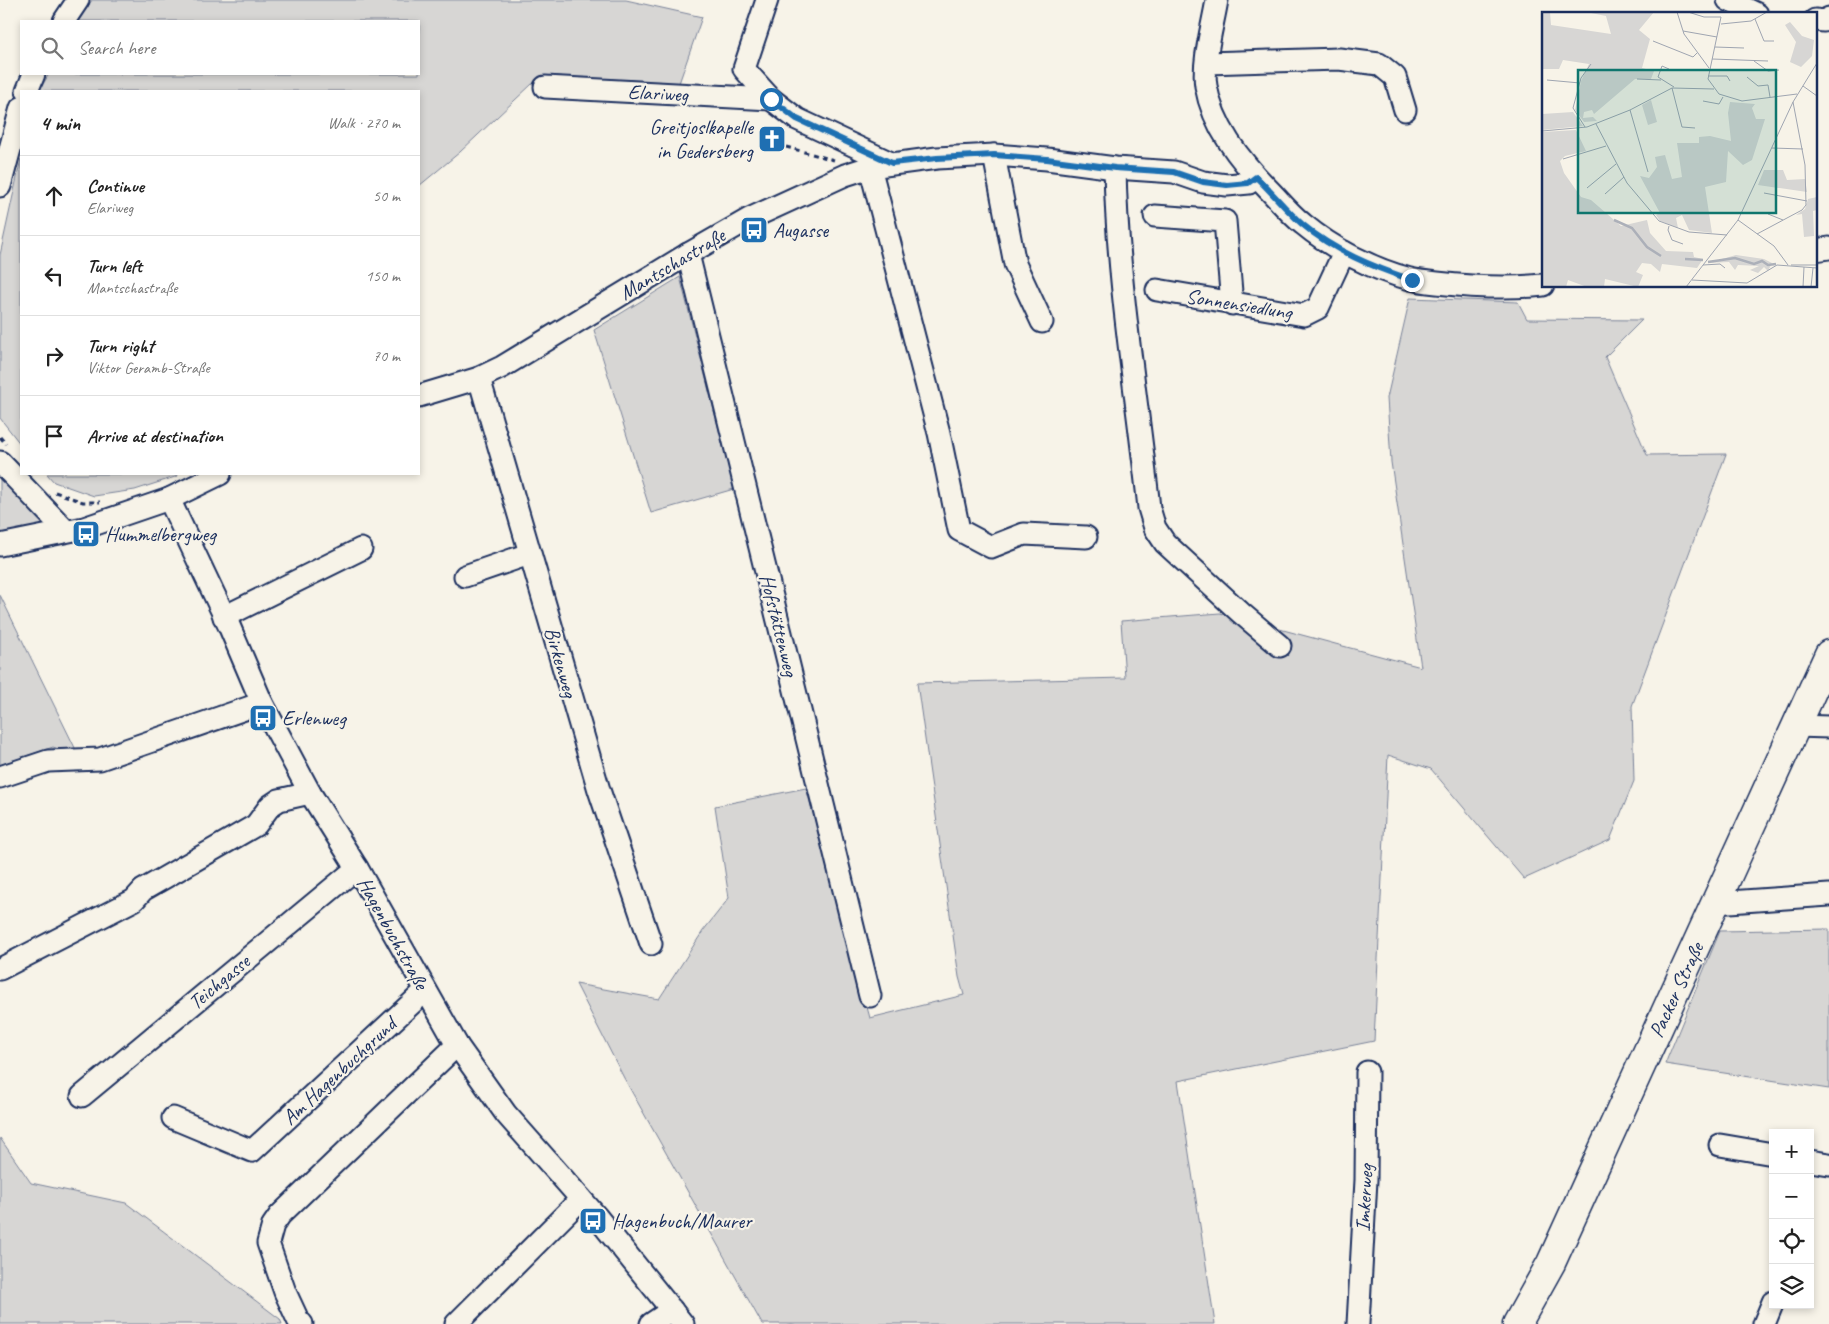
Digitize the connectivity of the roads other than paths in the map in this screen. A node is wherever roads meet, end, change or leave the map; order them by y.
1 (78, 0) edge
2 (767, 0) edge
3 (1217, 0) edge
4 (1728, 0) edge
5 (1753, 12) edge
6 (1829, 18) edge
7 (65, 20) edge
8 (1816, 20) edge
9 (1207, 63) junction
10 (34, 75) edge
11 (545, 87) dead end
12 (27, 90) edge
13 (771, 99) junction
14 (1405, 110) dead end
15 (12, 117) edge
16 (994, 155) junction
17 (892, 163) junction
18 (867, 168) junction
19 (1115, 168) junction
20 (1256, 177) junction
21 (0, 186) edge
22 (1155, 216) dead end
23 (1829, 248) edge
24 (1816, 250) edge
25 (1344, 252) junction
26 (688, 254) junction
27 (1542, 285) edge
28 (1158, 290) dead end
29 (1232, 304) junction
30 (1042, 322) dead end
31 (479, 378) junction
32 (420, 396) edge
33 (0, 462) edge
34 (218, 475) edge
35 (169, 499) junction
36 (66, 531) junction
37 (1086, 538) dead end
38 (0, 545) edge
39 (361, 549) dead end
40 (529, 554) junction
41 (337, 574) dead end
42 (465, 576) dead end
43 (227, 623) junction
44 (1280, 646) dead end
45 (1829, 654) edge
46 (262, 703) junction
47 (1796, 726) junction
48 (1829, 727) edge
49 (0, 777) edge
50 (310, 793) junction
51 (357, 868) junction
52 (1829, 896) edge
53 (1716, 904) junction
54 (651, 944) dead end
55 (0, 969) edge
56 (425, 991) junction
57 (870, 996) dead end
58 (457, 1045) junction
59 (1368, 1072) dead end
60 (82, 1096) dead end
61 (173, 1118) dead end
62 (1720, 1145) dead end
63 (1769, 1153) edge
64 (1814, 1162) edge
65 (1829, 1164) edge
66 (581, 1199) junction
67 (1770, 1309) edge
68 (677, 1317) edge
69 (302, 1324) edge
70 (456, 1324) edge
71 (651, 1324) edge
72 (1358, 1324) edge
73 (1518, 1324) edge
74 (1764, 1324) edge

1 - 7 street
2 - 13 street
3 - 9 street
4 - 5 street
6 - 8 street
9 - 14 street
9 - 20 street
10 - 12 street
11 - 13 street, Elariweg
13 - 17 street
15 - 21 street
16 - 17 street, Mantschastraße
16 - 19 street, Mantschastraße
16 - 30 street
17 - 18 street, Mantschastraße
18 - 26 street, Mantschastraße
18 - 37 street
19 - 20 street, Mantschastraße
19 - 44 street
20 - 25 street
22 - 29 street
23 - 24 street
25 - 27 street
25 - 29 street, Sonnensiedlung
26 - 31 street, Mantschastraße
26 - 57 street, Hofstättenweg
28 - 29 street, Sonnensiedlung
31 - 32 street, Mantschastraße
31 - 40 street, Birkenweg
33 - 36 street
34 - 35 street
35 - 36 street
35 - 43 street, Hagenbuchstraße
36 - 38 street
39 - 43 street
40 - 42 street
40 - 54 street, Birkenweg
41 - 43 street
43 - 46 street, Hagenbuchstraße
45 - 47 main road, Packer Straße
46 - 49 street
46 - 50 street, Hagenbuchstraße
47 - 48 street
47 - 53 main road, Packer Straße
50 - 51 street, Hagenbuchstraße
50 - 55 street
51 - 56 street, Hagenbuchstraße
51 - 60 street, Teichgasse
52 - 53 street
53 - 73 main road, Packer Straße
56 - 58 street, Hagenbuchstraße
56 - 61 street, Am Hagenbuchgrund
58 - 66 street, Hagenbuchstraße
58 - 69 street
59 - 72 street, Imkerweg
62 - 63 street
64 - 65 street
66 - 68 street, Hagenbuchstraße
66 - 70 street
67 - 74 street
68 - 71 street

